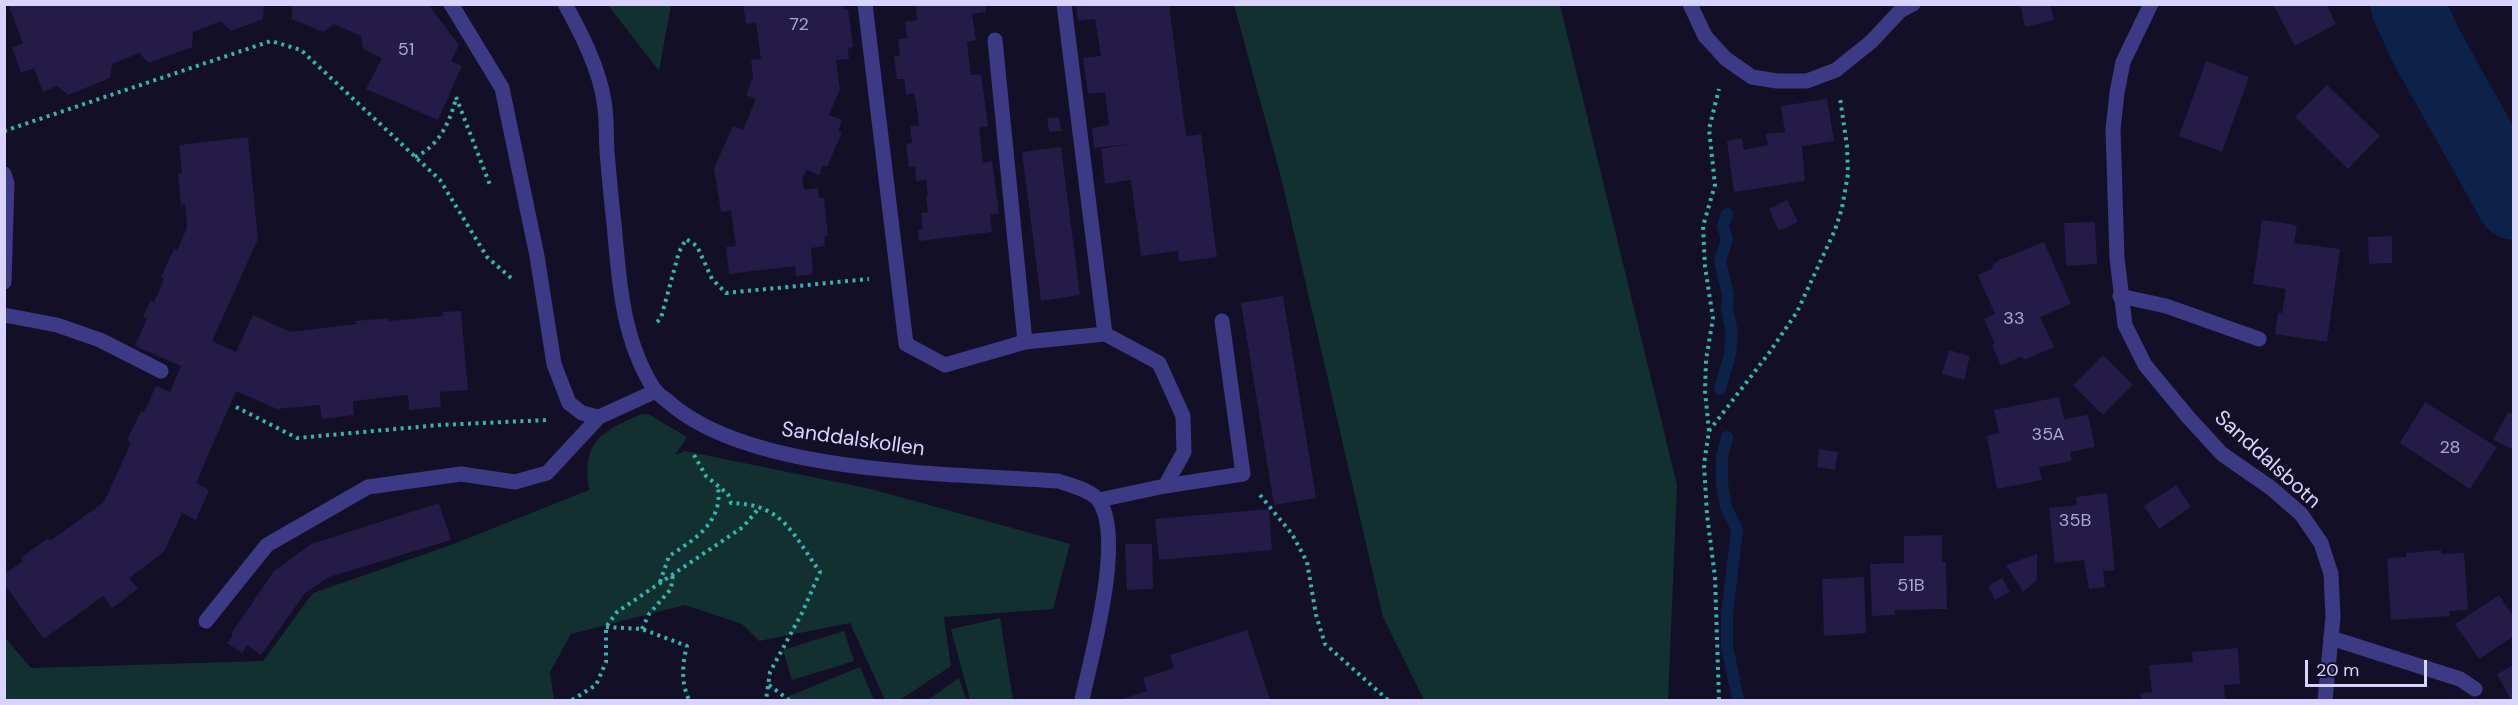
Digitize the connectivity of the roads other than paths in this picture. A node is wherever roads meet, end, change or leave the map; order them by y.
1 (451, 4) edge
2 (565, 4) edge
3 (865, 4) edge
4 (1064, 4) edge
5 (1690, 4) edge
6 (1914, 4) edge
7 (2151, 4) edge
8 (995, 40) dead end
9 (4, 174) edge
10 (4, 282) edge
11 (2120, 296) junction
12 (4, 315) edge
13 (1222, 321) dead end
14 (1105, 334) junction
15 (2259, 339) dead end
16 (1025, 342) junction
17 (161, 371) dead end
18 (656, 391) junction
19 (599, 417) junction
20 (1165, 486) junction
21 (1099, 500) junction
22 (206, 621) dead end
23 (2331, 638) junction
24 (2475, 689) dead end
25 (1082, 700) edge
26 (2325, 700) edge

1 - 19 street
2 - 18 street, Sanddalskollen
3 - 16 street
4 - 14 street
5 - 6 street
7 - 11 street, Sanddalsbotn
8 - 16 street
9 - 10 street
11 - 15 street
11 - 23 street, Sanddalsbotn
12 - 17 street
13 - 20 street
14 - 16 street
14 - 20 street
18 - 19 street
18 - 21 street, Sanddalskollen
19 - 22 street
20 - 21 street
21 - 25 street
23 - 24 street
23 - 26 street, Sanddalsbotn

